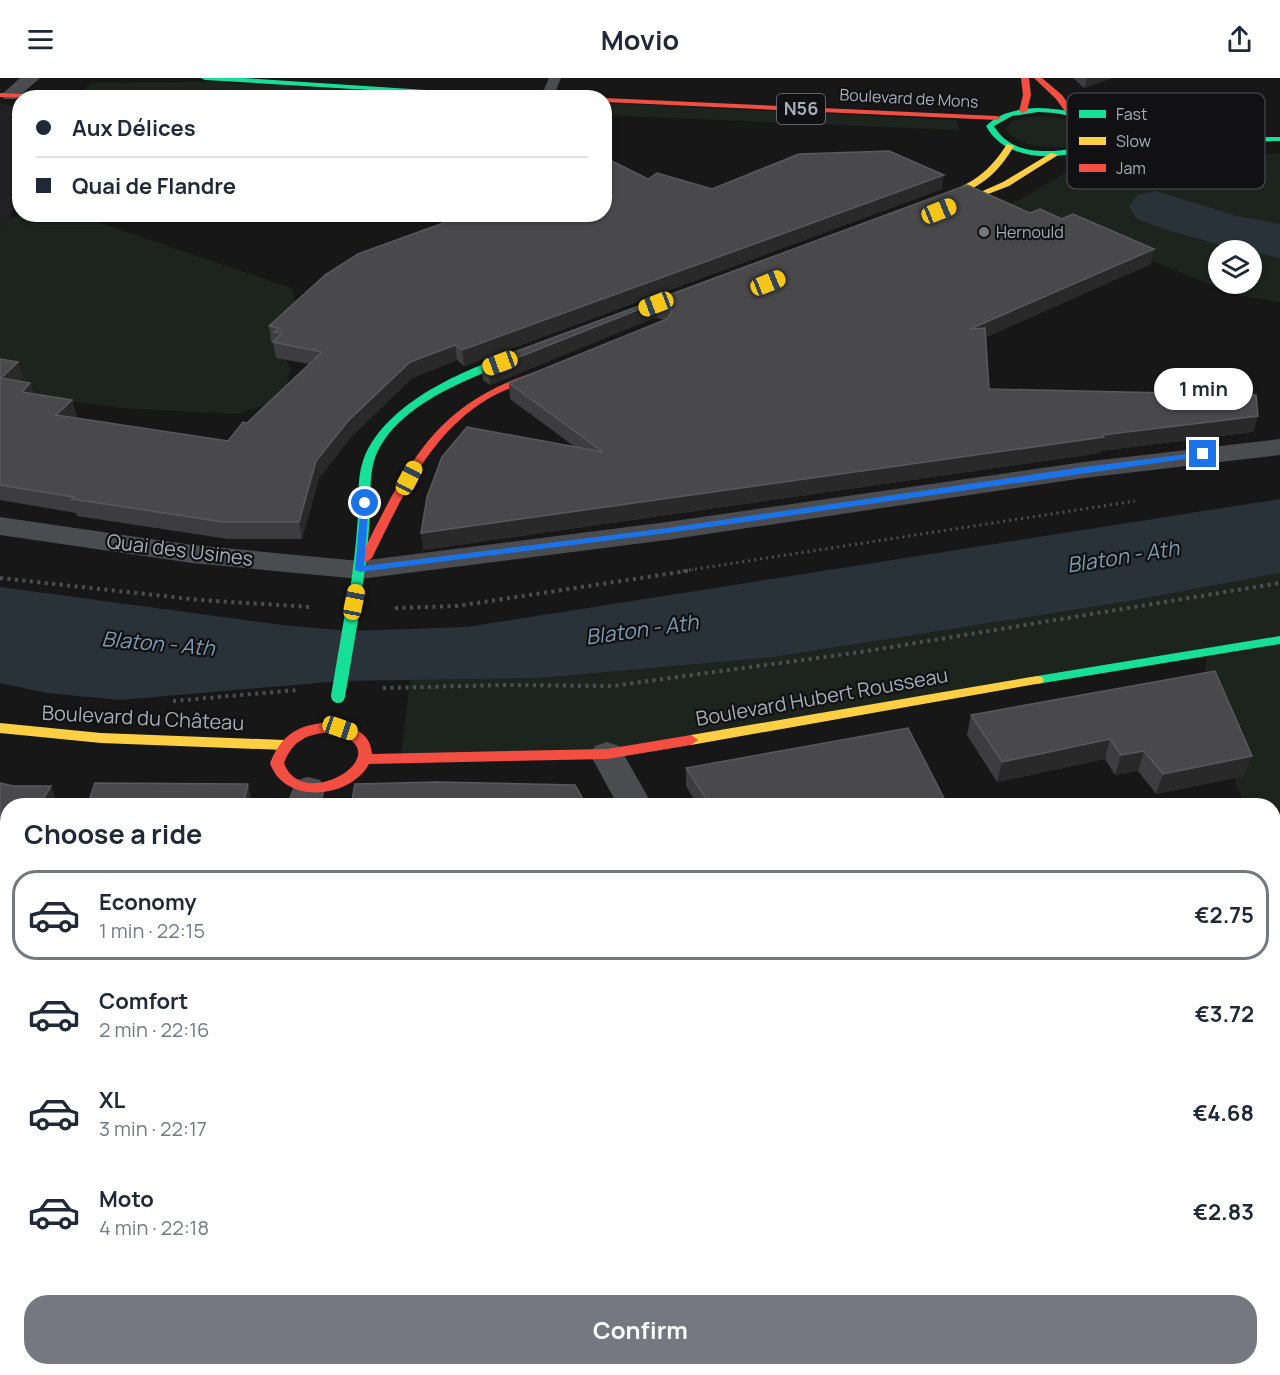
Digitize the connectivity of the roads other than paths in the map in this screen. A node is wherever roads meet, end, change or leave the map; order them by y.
1 (31, 78) edge
2 (205, 78) edge
3 (1025, 78) edge
4 (1038, 78) edge
5 (14, 90) edge
6 (410, 90) edge
7 (612, 100) edge
8 (1067, 108) edge
9 (1023, 111) junction
10 (1067, 115) edge
11 (997, 118) junction
12 (1265, 127) edge
13 (1280, 127) edge
14 (1010, 146) junction
15 (1067, 153) edge
16 (1054, 155) junction
17 (914, 209) edge
18 (929, 217) edge
19 (533, 350) edge
20 (565, 364) edge
21 (1280, 447) edge
22 (0, 526) edge
23 (360, 570) junction
24 (1280, 640) edge
25 (334, 711) junction
26 (0, 728) edge
27 (284, 745) junction
28 (607, 754) junction
29 (367, 759) junction
30 (305, 797) edge
31 (632, 798) edge

1 - 5 street
2 - 6 street
3 - 9 street
4 - 8 street
7 - 11 street, Boulevard de Mons / N56
9 - 10 street, Boulevard de Mons
9 - 11 street, Boulevard de Mons
11 - 14 street
12 - 13 street
14 - 16 street
14 - 17 street
15 - 16 street
16 - 18 street
19 - 23 street
20 - 23 street
21 - 23 street, Quai des Usines
22 - 23 street, Quai des Usines
23 - 25 street, bridge
24 - 28 street, Boulevard Hubert Rousseau
25 - 27 street
25 - 29 street
26 - 27 street, Boulevard du Château
27 - 30 street
28 - 29 street, Boulevard Hubert Rousseau
28 - 31 street
29 - 30 street

